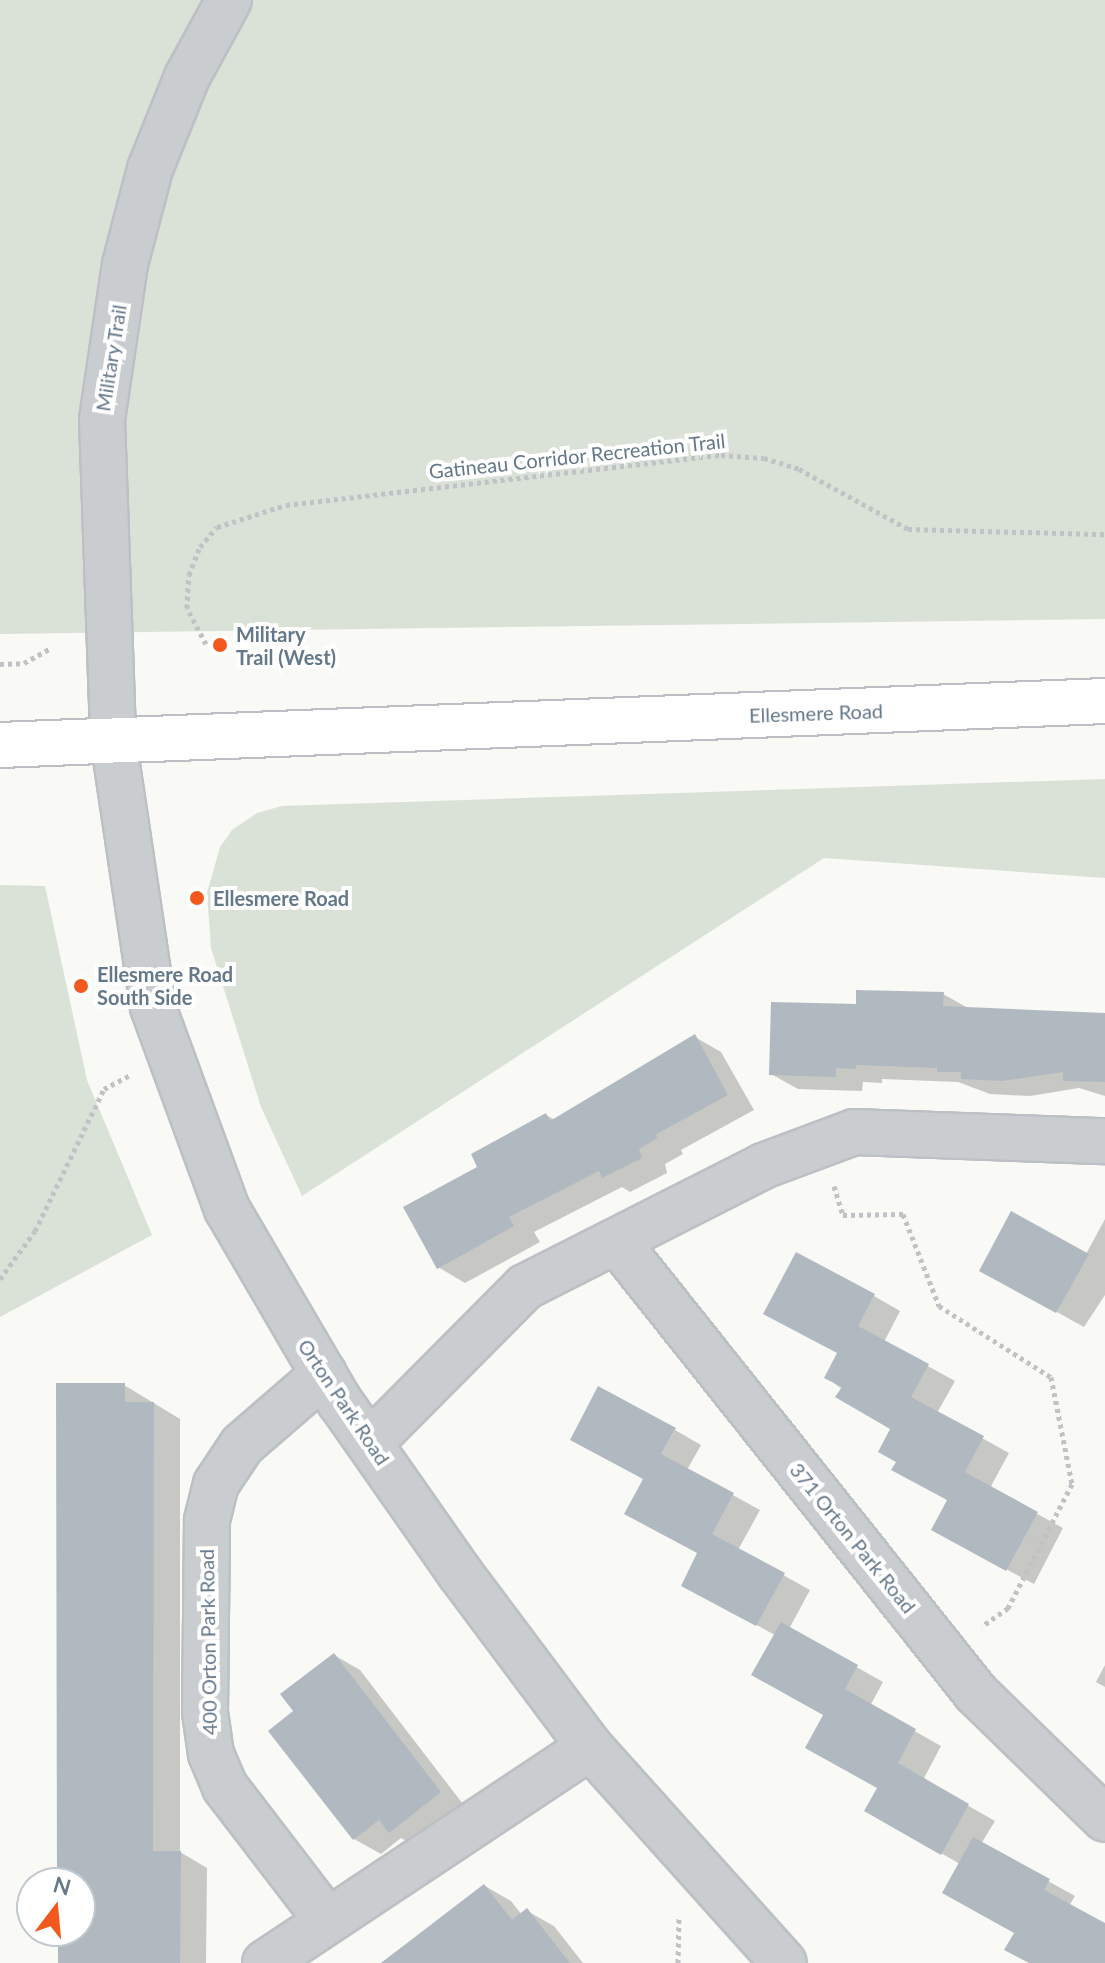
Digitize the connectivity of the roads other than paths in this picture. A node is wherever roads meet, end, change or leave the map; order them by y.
1 (229, 0) edge
2 (1105, 701) edge
3 (113, 738) junction
4 (0, 745) edge
5 (1105, 1141) edge
6 (617, 1242) junction
7 (324, 1374) junction
8 (371, 1442) junction
9 (590, 1747) junction
10 (1105, 1819) edge
11 (327, 1920) junction
12 (265, 1963) edge
13 (784, 1963) edge

1 - 3 street, Military Trail
2 - 3 main road, Ellesmere Road
3 - 4 main road, Ellesmere Road
3 - 7 street, Orton Park Road
5 - 6 street
6 - 8 street
6 - 10 street, 371 Orton Park Road
7 - 8 street, Orton Park Road
7 - 11 street, 400 Orton Park Road
8 - 9 street, Orton Park Road
9 - 11 street
9 - 13 street, Orton Park Road
11 - 12 street

